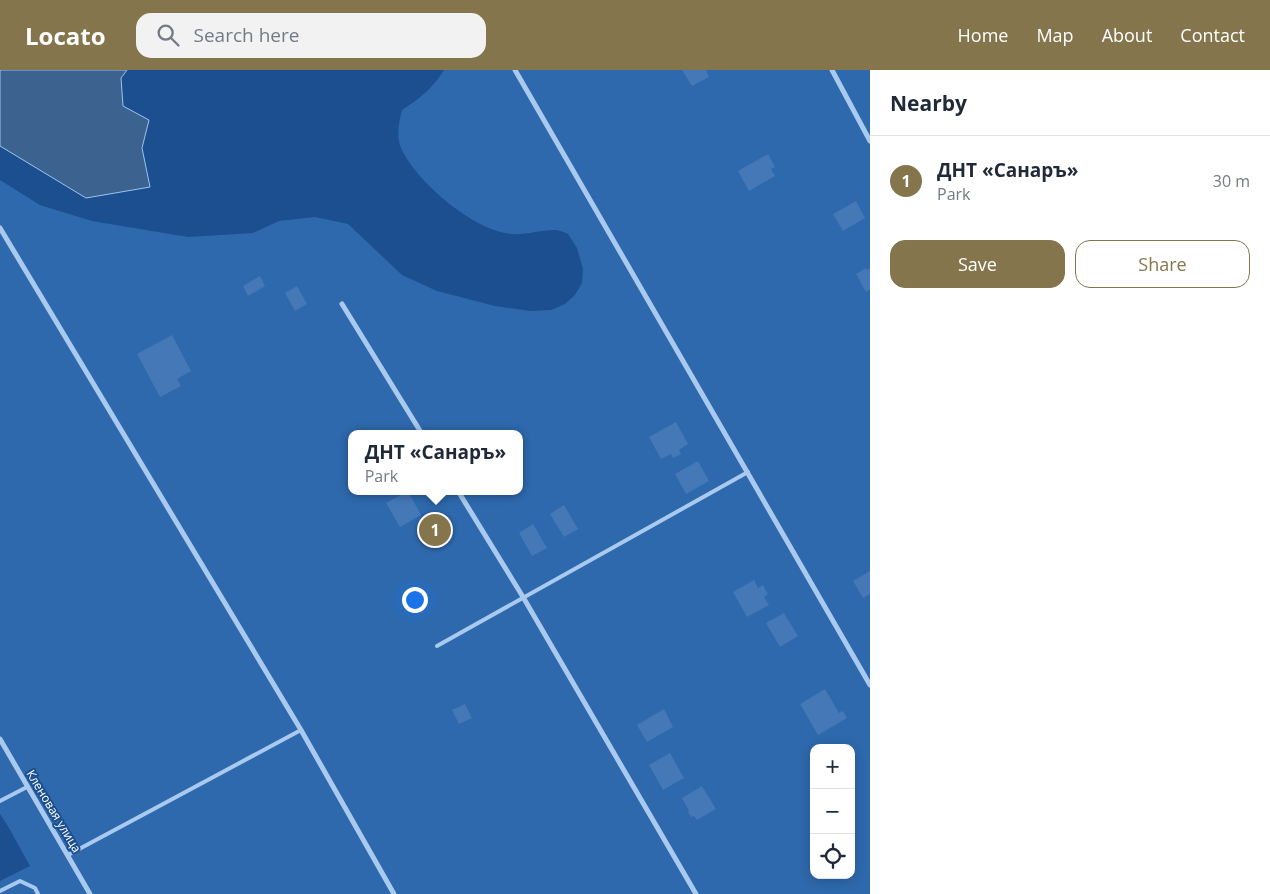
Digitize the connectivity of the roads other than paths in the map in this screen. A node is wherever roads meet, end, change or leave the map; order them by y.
1 (516, 70) edge
2 (832, 70) edge
3 (870, 141) edge
4 (0, 228) edge
5 (342, 304) dead end
6 (420, 430) edge
7 (748, 472) junction
8 (460, 495) edge
9 (523, 597) junction
10 (437, 646) dead end
11 (870, 685) edge
12 (301, 730) junction
13 (0, 739) edge
14 (27, 787) junction
15 (0, 800) edge
16 (68, 855) junction
17 (0, 890) edge
18 (38, 894) edge
19 (90, 894) edge
20 (394, 894) edge
21 (696, 894) edge

1 - 7 street
2 - 3 street
4 - 12 street
5 - 6 street
7 - 9 lane
7 - 11 street
8 - 9 street
9 - 10 lane
9 - 21 street
12 - 16 lane
12 - 20 street
13 - 14 street, Кленовая улица
14 - 15 lane
14 - 16 street, Кленовая улица
16 - 19 street, Кленовая улица
17 - 18 lane

